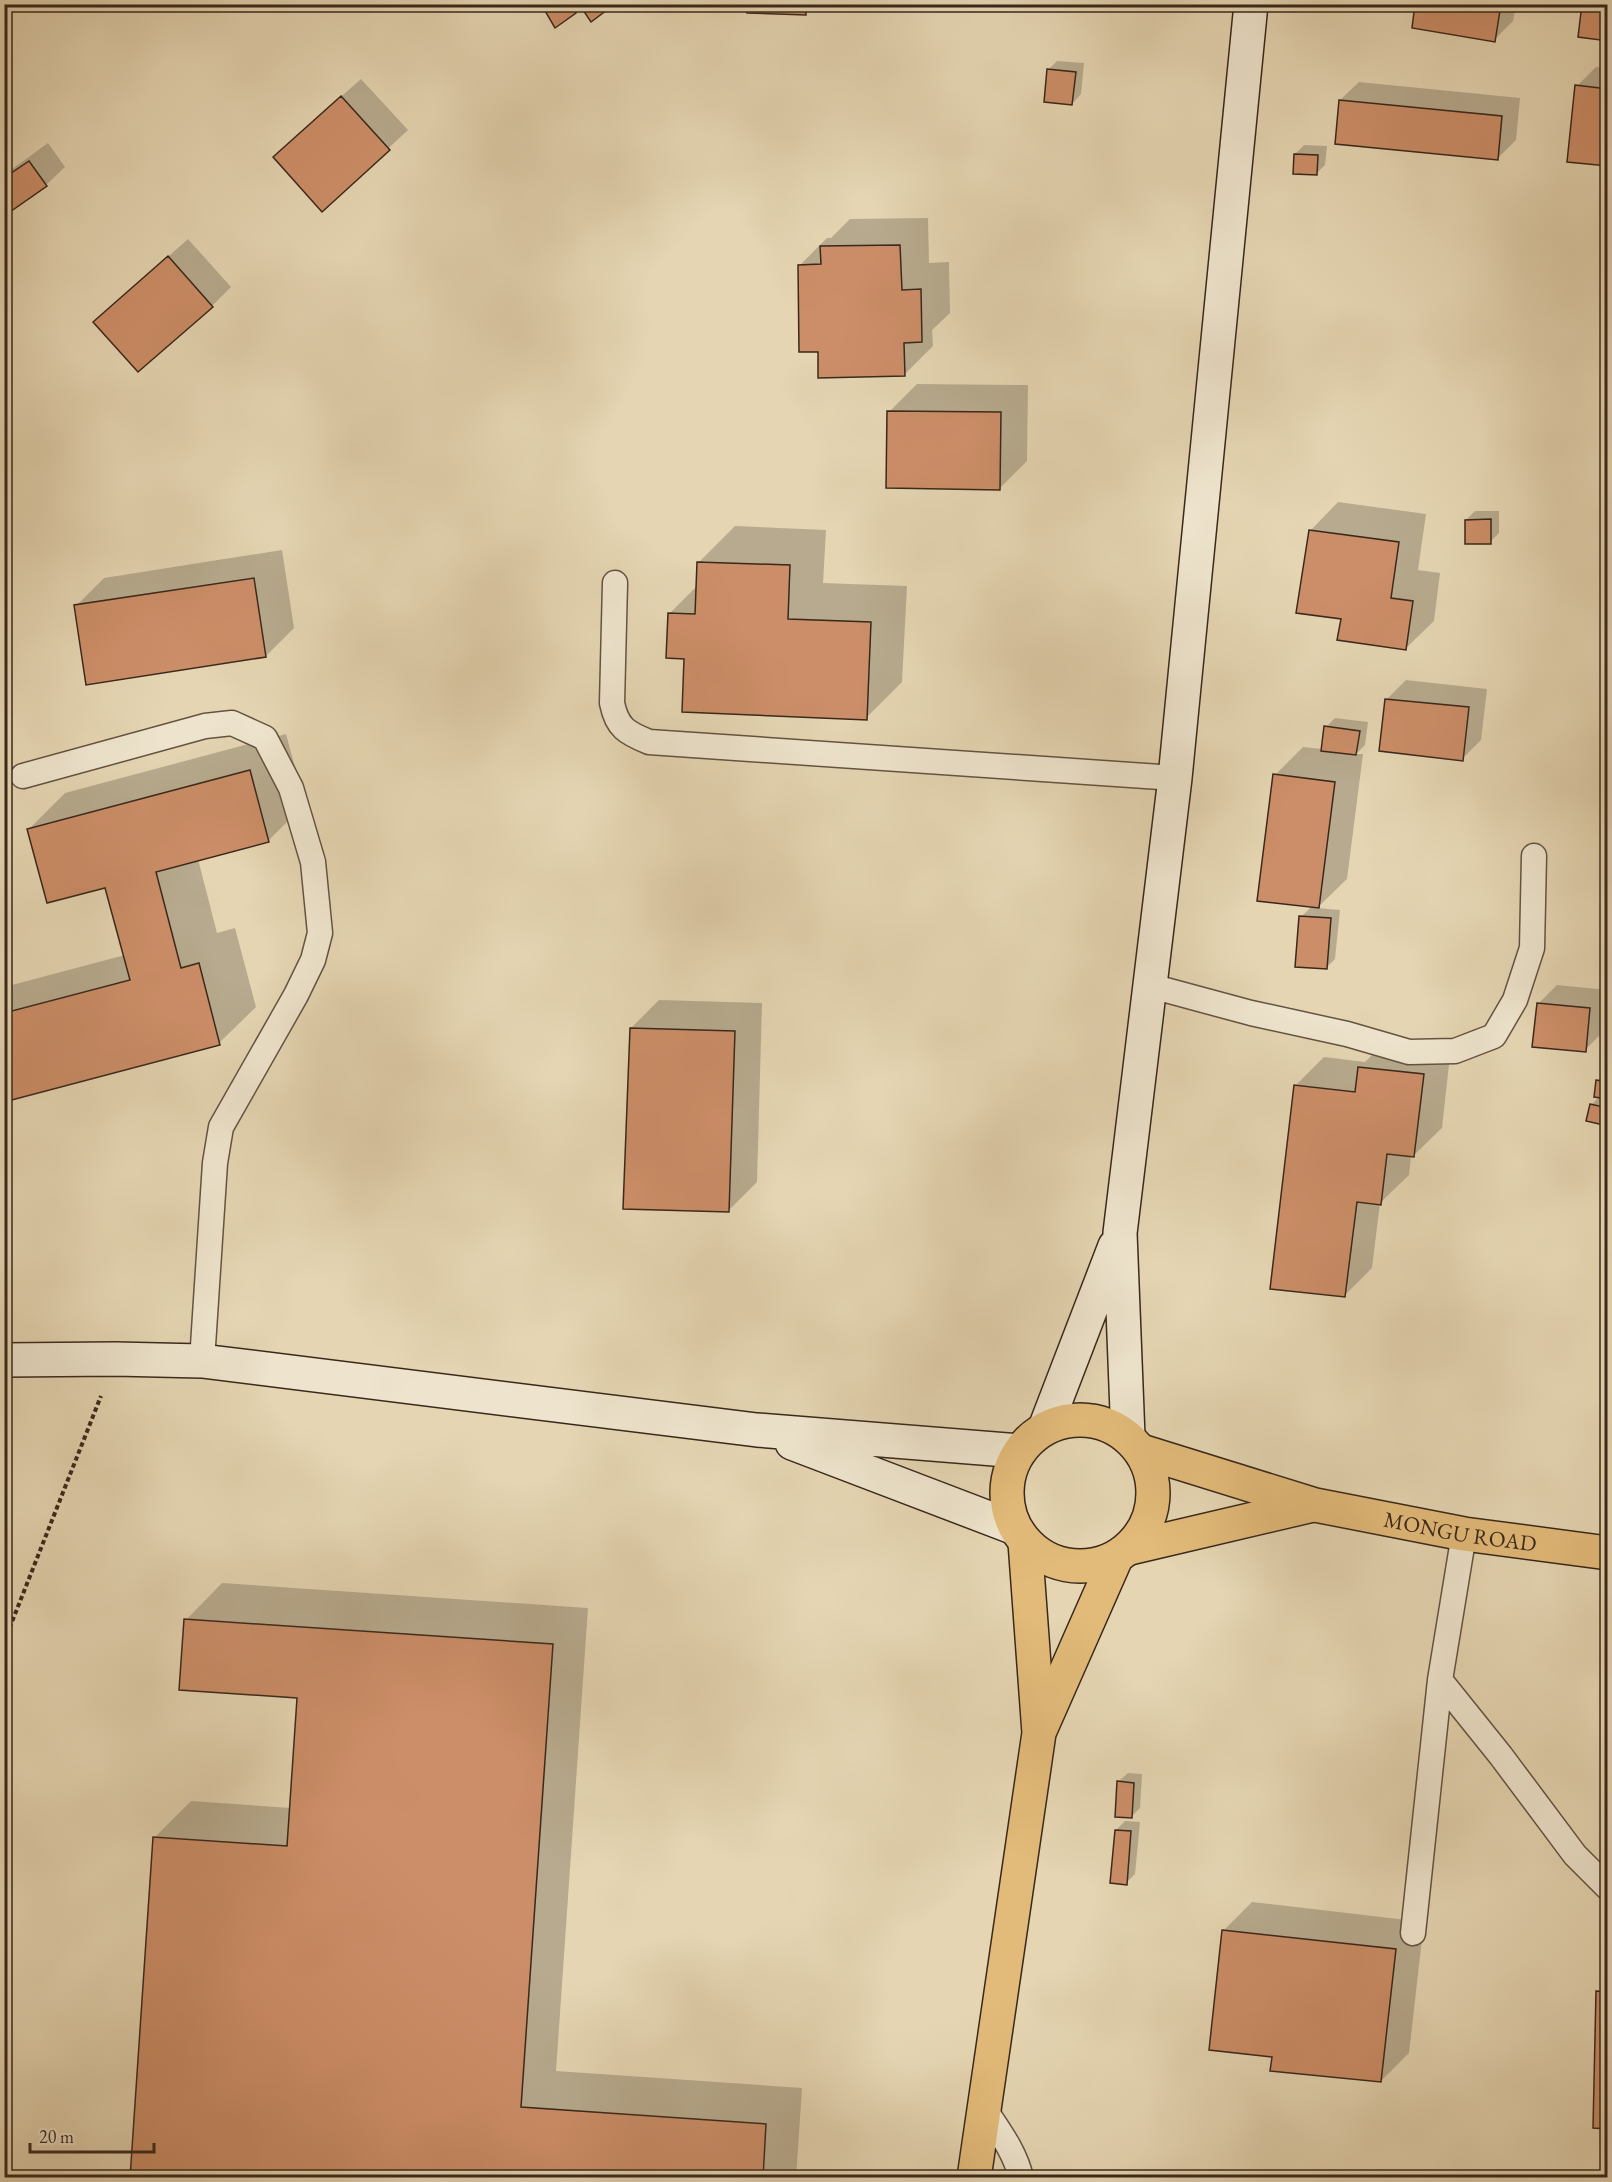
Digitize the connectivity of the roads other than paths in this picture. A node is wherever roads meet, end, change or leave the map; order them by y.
1 (1251, 4) edge
2 (615, 583) dead end
3 (23, 776) dead end
4 (1175, 778) junction
5 (1534, 856) dead end
6 (1151, 986) junction
7 (1120, 1233) junction
8 (4, 1360) edge
9 (202, 1361) junction
10 (1045, 1428) junction
11 (757, 1430) junction
12 (1135, 1444) junction
13 (1020, 1451) junction
14 (1315, 1505) junction
15 (1464, 1534) junction
16 (1020, 1535) junction
17 (1123, 1553) junction
18 (1608, 1553) edge
19 (1440, 1680) junction
20 (1039, 1733) junction
21 (1608, 1888) edge
22 (1413, 1933) dead end
23 (984, 2108) junction
24 (974, 2178) edge
25 (1021, 2178) edge

1 - 4 main road
2 - 4 lane
3 - 9 lane
4 - 6 main road
5 - 6 lane
6 - 7 main road
7 - 10 main road
7 - 12 main road
8 - 9 main road
9 - 11 main road
10 - 12 main road
10 - 13 main road
11 - 13 main road
11 - 16 main road
12 - 14 main road, MONGU ROAD
12 - 17 main road
13 - 16 main road
14 - 15 main road, MONGU ROAD
14 - 17 main road, MONGU ROAD
15 - 18 main road, MONGU ROAD
15 - 19 lane
16 - 17 main road
16 - 20 main road
17 - 20 main road
19 - 21 lane
19 - 22 lane
20 - 23 main road
23 - 24 main road
23 - 25 lane

